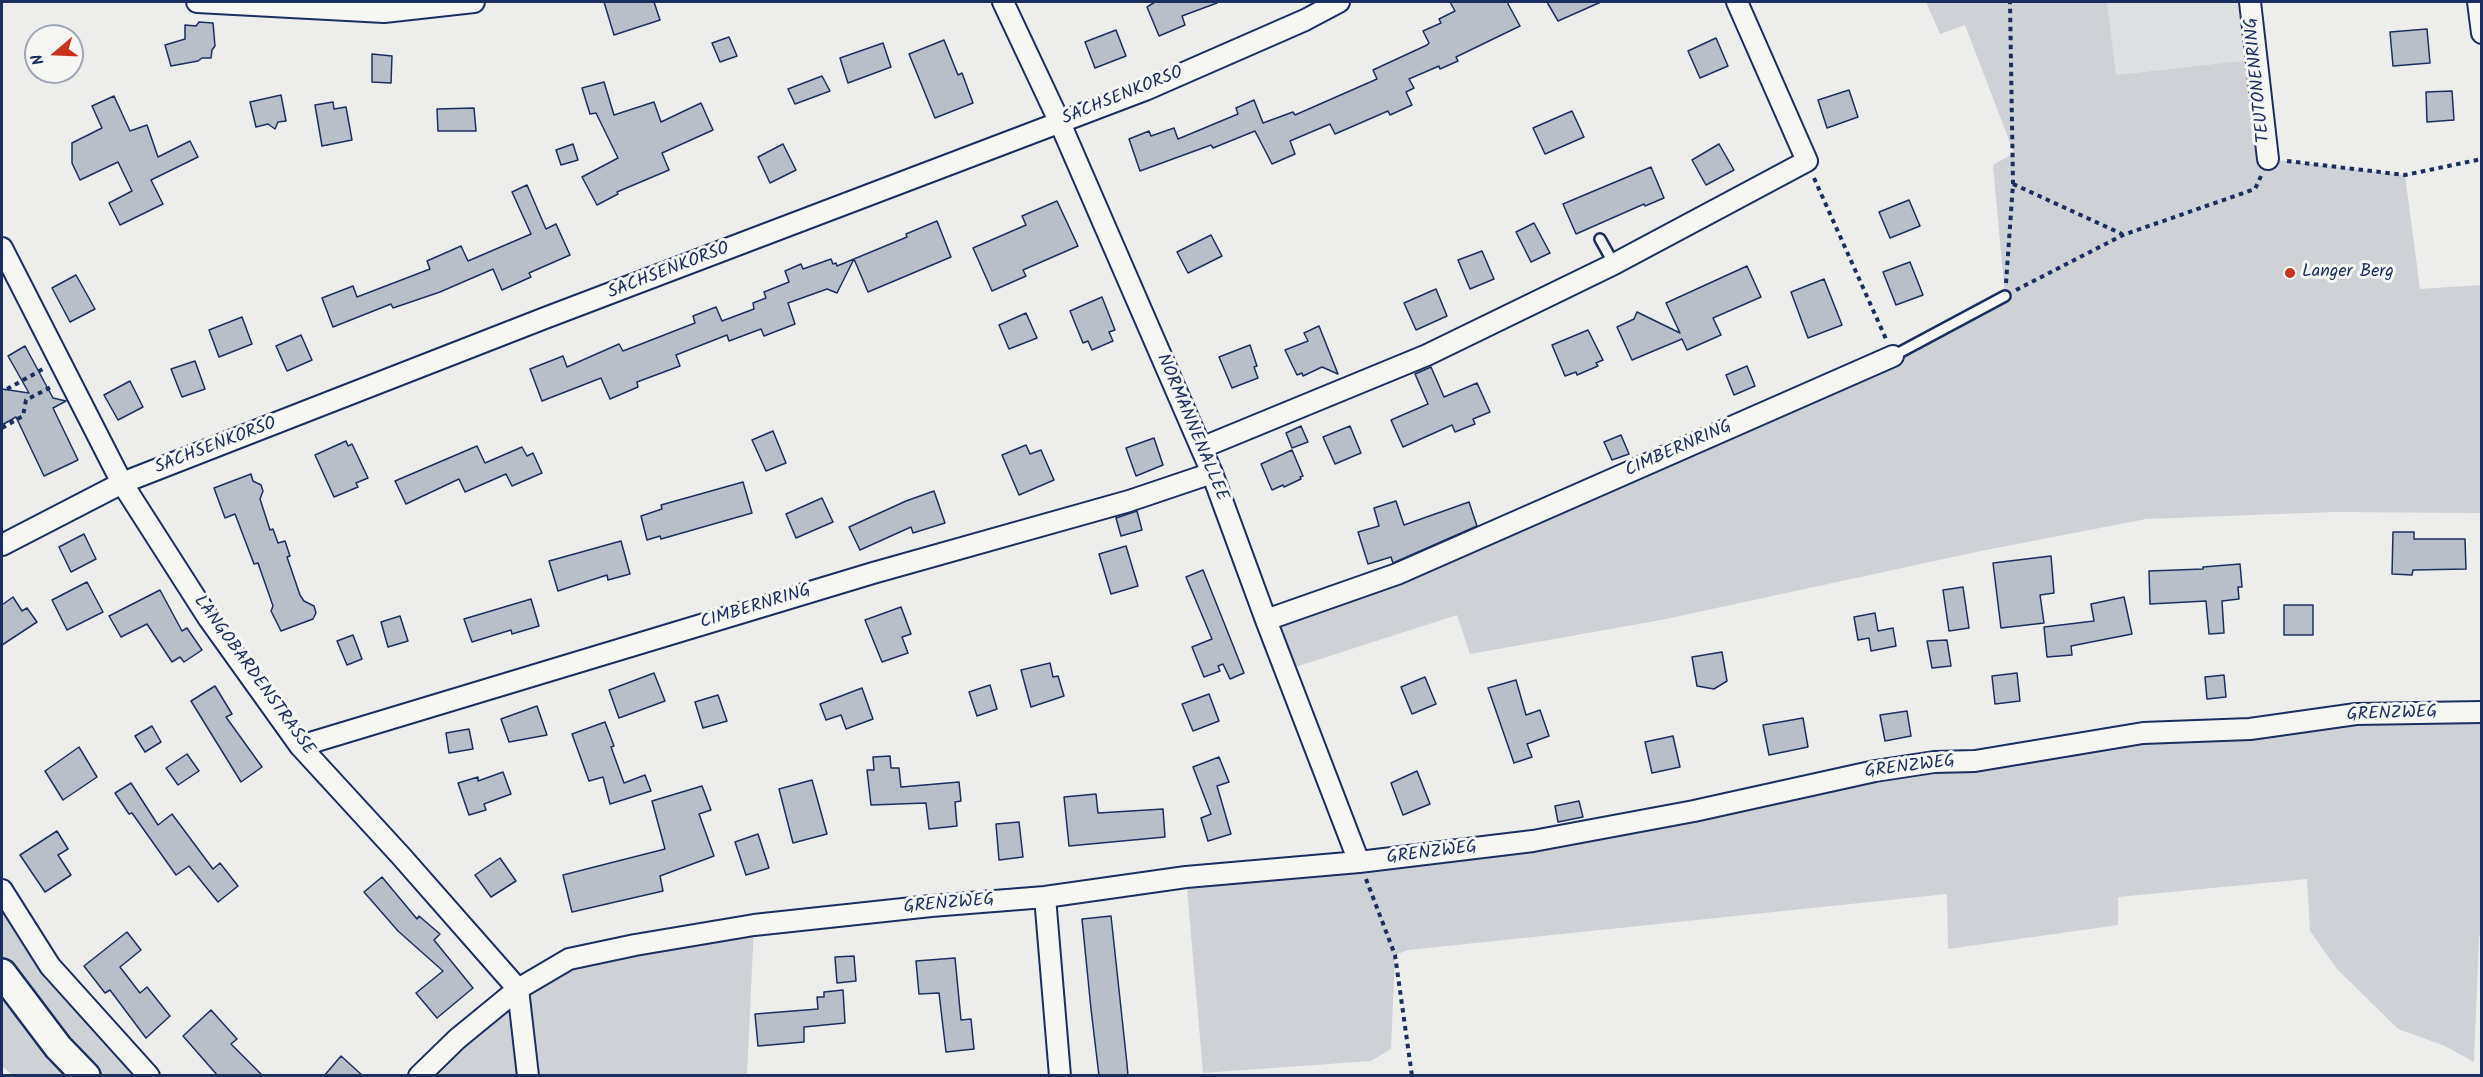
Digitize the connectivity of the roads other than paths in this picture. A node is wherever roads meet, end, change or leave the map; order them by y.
1 (197, 2) edge
2 (474, 2) edge
3 (1003, 2) edge
4 (1339, 2) edge
5 (1737, 2) edge
6 (2250, 2) edge
7 (2478, 2) edge
8 (2481, 33) edge
9 (1060, 123) junction
10 (2268, 159) road end
11 (1600, 239) dead end
12 (2, 248) edge
13 (1614, 264) junction
14 (2005, 296) road end
15 (1893, 356) joint
16 (1201, 448) junction
17 (1212, 473) junction
18 (122, 483) junction
19 (2, 545) edge
20 (1266, 620) junction
21 (2481, 712) edge
22 (300, 746) junction
23 (1359, 862) junction
24 (2, 890) edge
25 (1046, 897) junction
26 (2, 973) edge
27 (518, 989) junction
28 (86, 1076) edge
29 (149, 1076) edge
30 (419, 1076) edge
31 (528, 1076) edge
32 (1060, 1076) edge

1 - 2 street
3 - 9 street, NORMANNENALLEE
4 - 9 street, SACHSENKORSO
5 - 13 street
6 - 10 street, TEUTONENRING
7 - 8 street
9 - 16 street, NORMANNENALLEE
9 - 18 street, SACHSENKORSO
11 - 13 lane
12 - 18 street, LANGOBARDENSTRASSE
13 - 16 street
14 - 15 lane
15 - 20 street, CIMBERNRING
16 - 17 street, NORMANNENALLEE
17 - 20 street, NORMANNENALLEE
17 - 22 street, CIMBERNRING
18 - 19 street, SACHSENKORSO
18 - 22 street, LANGOBARDENSTRASSE
20 - 23 street, NORMANNENALLEE
21 - 23 street, GRENZWEG
22 - 27 street, LANGOBARDENSTRASSE
23 - 25 street, GRENZWEG
24 - 29 street
25 - 27 street, GRENZWEG
25 - 32 street
26 - 28 street
27 - 30 street, GRENZWEG
27 - 31 street

